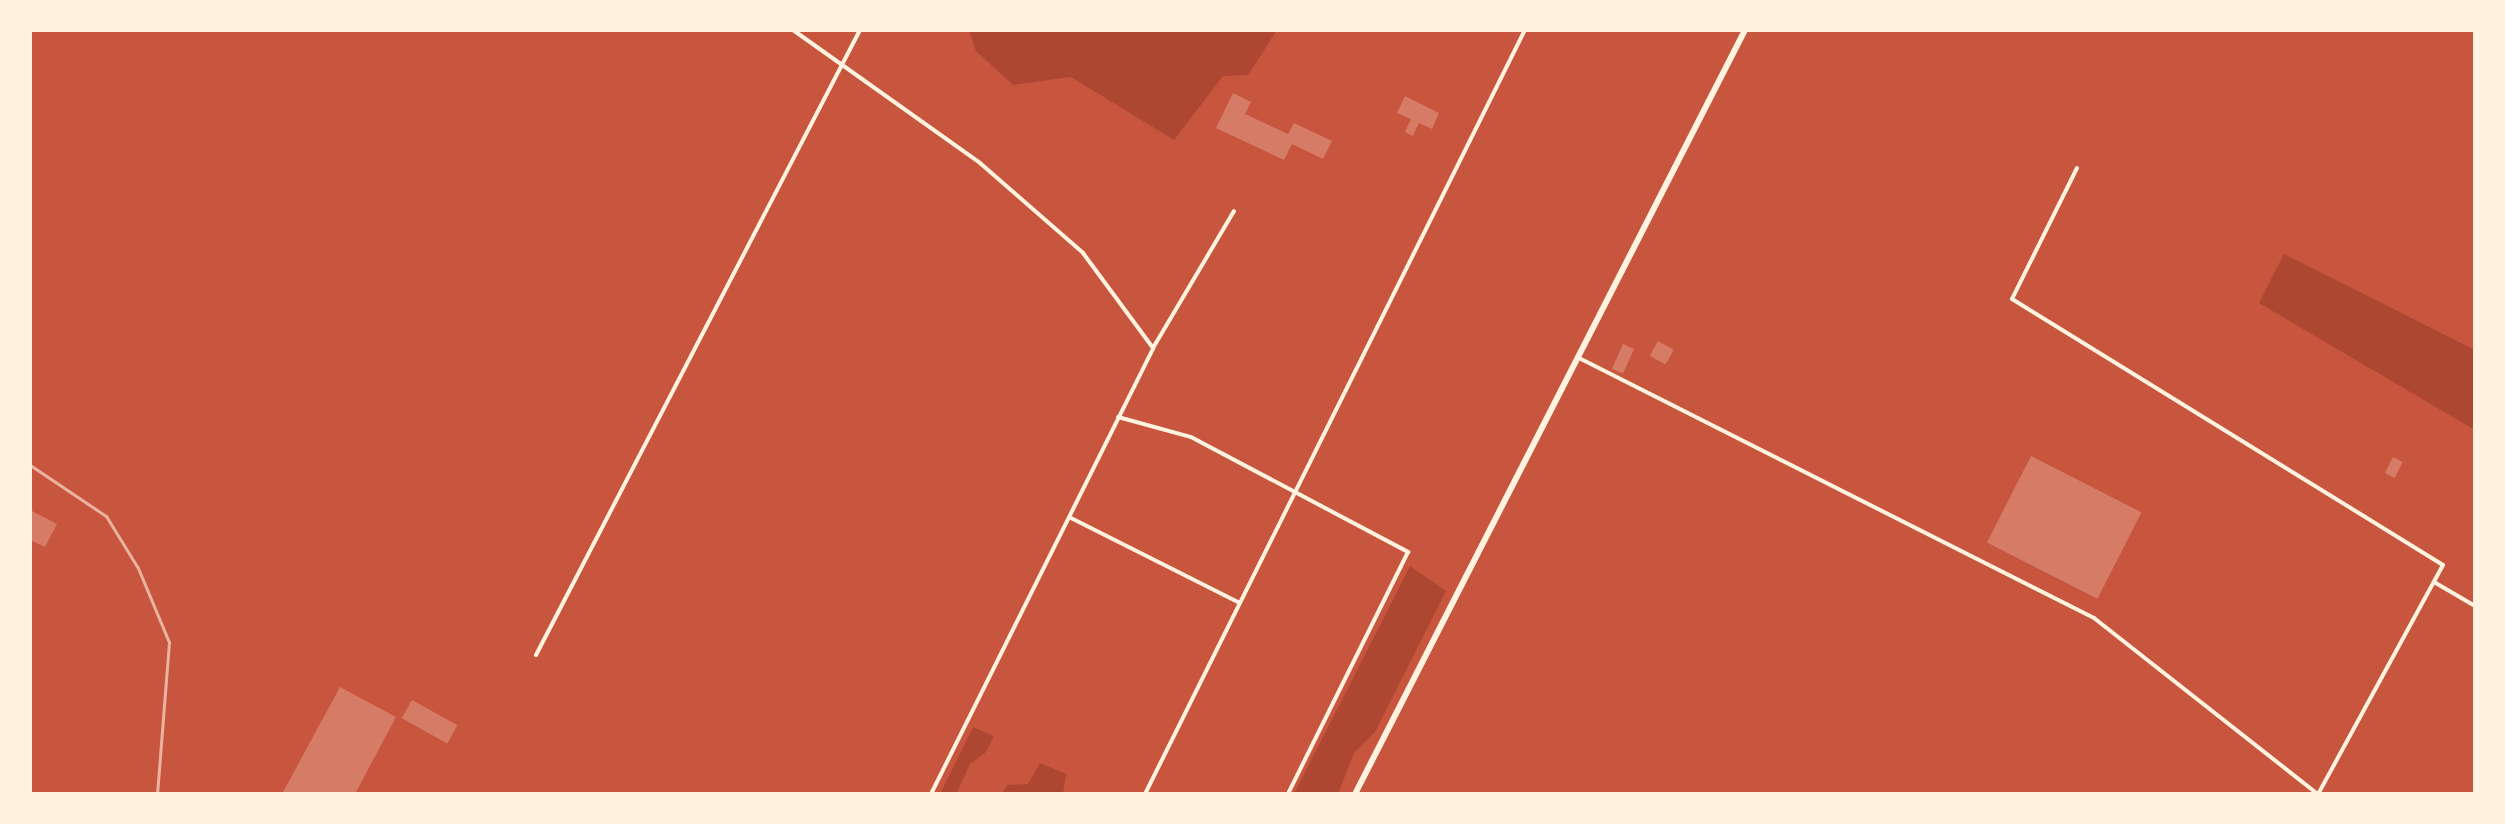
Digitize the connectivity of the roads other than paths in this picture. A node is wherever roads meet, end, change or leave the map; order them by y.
1 (793, 30) edge
2 (860, 30) edge
3 (1525, 30) edge
4 (1745, 30) edge
5 (844, 61) junction
6 (2077, 168) dead end
7 (1234, 211) dead end
8 (1153, 348) junction
9 (1578, 357) junction
10 (1118, 417) junction
11 (1297, 493) junction
12 (1071, 518) junction
13 (2434, 582) junction
14 (1240, 604) junction
15 (2475, 606) edge
16 (536, 655) dead end
17 (931, 794) edge
18 (1145, 794) edge
19 (1288, 794) edge
20 (1355, 794) edge
21 (2318, 794) edge

1 - 5 street
2 - 5 street
3 - 11 street
4 - 9 main road
5 - 8 street
5 - 16 street
6 - 13 street
7 - 8 street
8 - 10 street
9 - 20 main road
9 - 21 street
10 - 11 street
10 - 12 street
11 - 14 street
11 - 19 street
12 - 14 street
12 - 17 street
13 - 15 street
13 - 21 street
14 - 18 street

